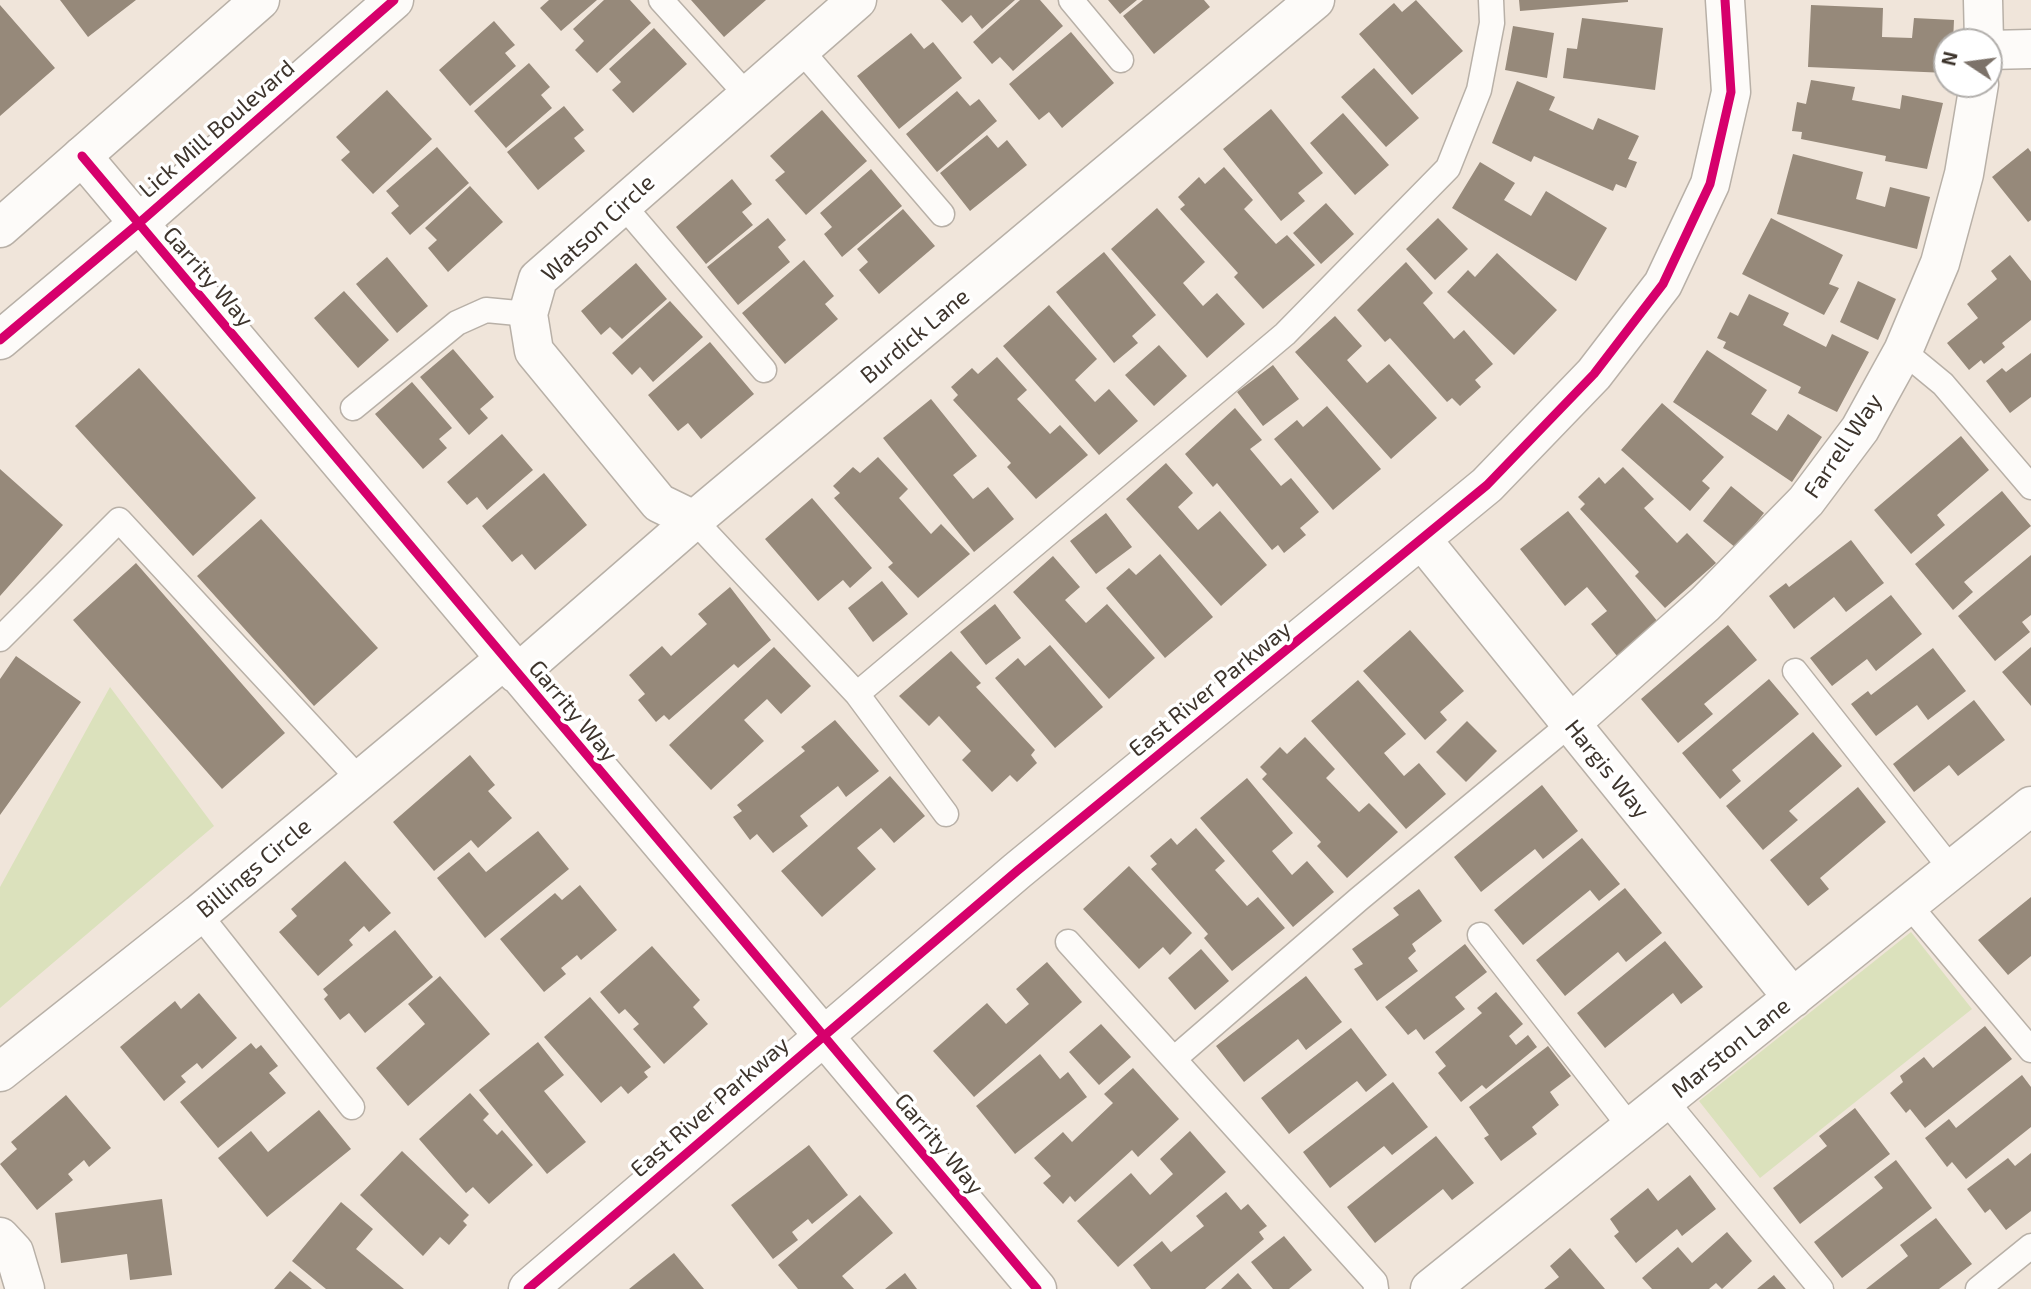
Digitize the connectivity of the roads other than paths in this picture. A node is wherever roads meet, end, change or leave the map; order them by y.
1 (260, 0) edge
2 (394, 0) edge
3 (661, 0) edge
4 (857, 0) edge
5 (1071, 0) edge
6 (1315, 0) edge
7 (1491, 0) edge
8 (1725, 0) edge
9 (1983, 0) edge
10 (1984, 28) edge
11 (800, 49) junction
12 (2003, 50) edge
13 (2031, 50) edge
14 (1121, 60) dead end
15 (747, 96) junction
16 (1977, 98) edge
17 (82, 156) junction
18 (622, 204) junction
19 (942, 214) dead end
20 (138, 224) junction
21 (0, 228) edge
22 (528, 314) junction
23 (0, 340) edge
24 (1903, 351) junction
25 (764, 370) dead end
26 (353, 408) dead end
27 (2031, 487) edge
28 (694, 520) junction
29 (1422, 540) junction
30 (0, 639) edge
31 (511, 666) junction
32 (1795, 671) dead end
33 (857, 694) junction
34 (1570, 724) junction
35 (360, 780) junction
36 (2031, 806) edge
37 (946, 814) dead end
38 (1952, 870) junction
39 (1909, 905) junction
40 (199, 914) junction
41 (1480, 935) dead end
42 (1068, 942) dead end
43 (1793, 998) junction
44 (822, 1036) junction
45 (2031, 1050) edge
46 (1175, 1058) junction
47 (0, 1072) edge
48 (1665, 1100) junction
49 (352, 1107) dead end
50 (1631, 1128) junction
51 (0, 1237) edge
52 (2031, 1246) edge
53 (25, 1289) edge
54 (528, 1289) edge
55 (1037, 1289) edge
56 (1376, 1289) edge
57 (1430, 1289) edge
58 (1821, 1289) edge
59 (1978, 1289) edge

1 - 17 street
2 - 20 street, Lick Mill Boulevard
3 - 15 lane
4 - 11 street, Watson Circle
5 - 14 lane
6 - 28 street, Burdick Lane
7 - 33 lane
8 - 29 street, East River Parkway
9 - 10 street
11 - 15 street, Watson Circle
11 - 19 lane
12 - 13 street
15 - 18 street, Watson Circle
16 - 24 street, Farrell Way
17 - 20 street, Garrity Way
17 - 21 street
18 - 22 street, Watson Circle
18 - 25 lane
20 - 23 street, Lick Mill Boulevard
20 - 31 street, Garrity Way
22 - 26 lane
22 - 28 street, Watson Circle
24 - 27 lane
24 - 34 street, Farrell Way
28 - 31 street, Burdick Lane
28 - 33 lane
29 - 34 street, Hargis Way
29 - 44 street, East River Parkway
30 - 35 lane
31 - 35 street, Billings Circle
31 - 44 street, Garrity Way
32 - 38 lane
33 - 37 lane
34 - 43 street, Hargis Way
34 - 46 lane
35 - 40 street, Billings Circle
36 - 38 street, Marston Lane
38 - 39 street, Marston Lane
39 - 43 street, Marston Lane
39 - 45 lane
40 - 47 street, Billings Circle
40 - 49 lane
41 - 50 lane
42 - 46 lane
43 - 48 street, Marston Lane
44 - 54 street, East River Parkway
44 - 55 street, Garrity Way
46 - 56 lane
48 - 50 street, Marston Lane
48 - 58 lane
50 - 57 street, Marston Lane
51 - 53 street
52 - 59 lane

